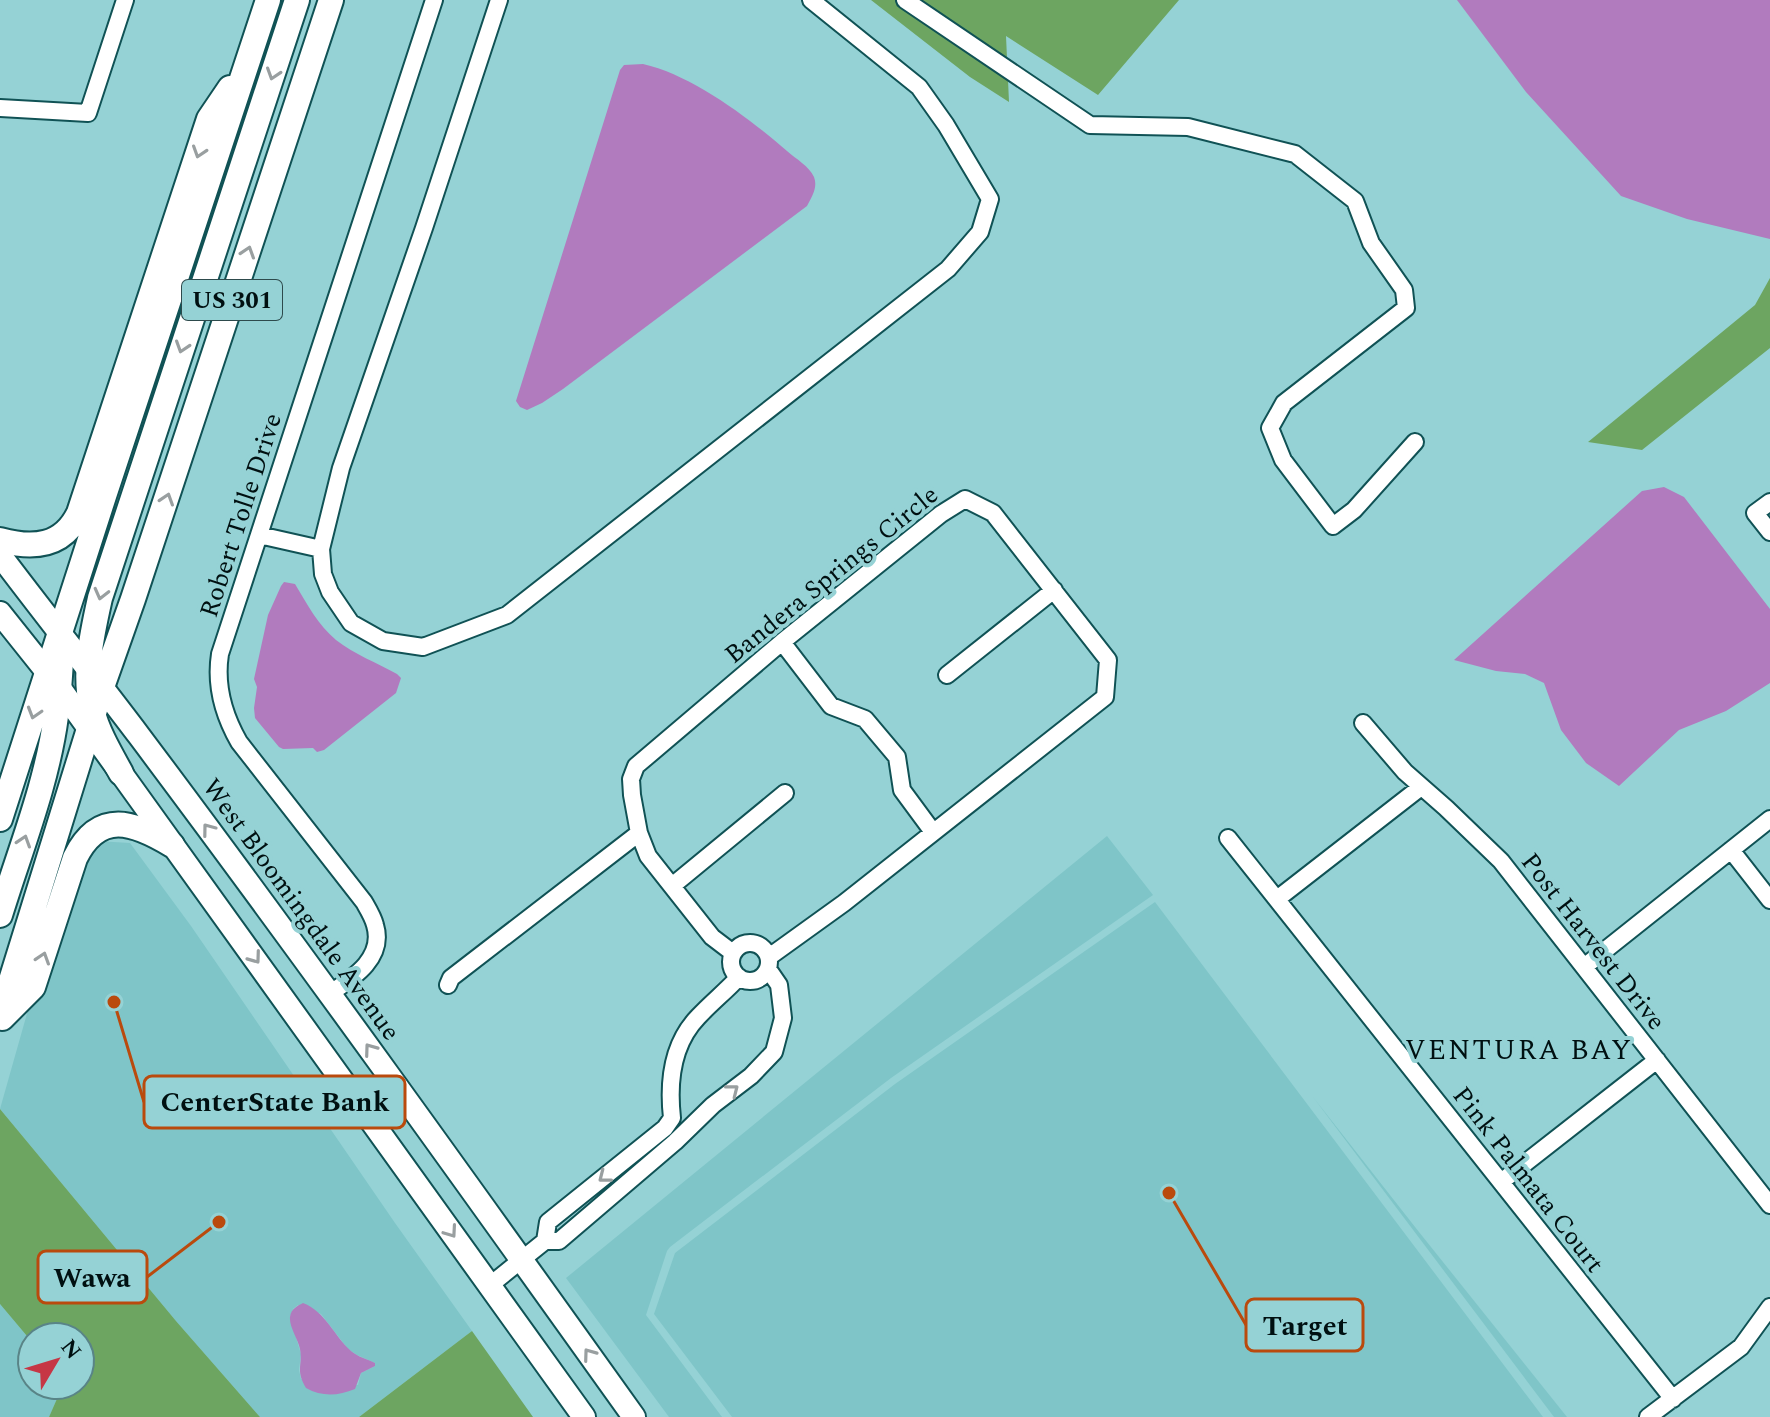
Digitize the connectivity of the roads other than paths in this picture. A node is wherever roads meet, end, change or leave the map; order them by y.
1 (125, 0) edge
2 (268, 0) edge
3 (297, 0) edge
4 (331, 0) edge
5 (434, 0) edge
6 (499, 0) edge
7 (811, 0) edge
8 (905, 0) edge
9 (249, 59) junction
10 (0, 108) edge
11 (1415, 442) dead end
12 (1770, 502) edge
13 (1770, 532) edge
14 (259, 535) junction
15 (0, 540) edge
16 (321, 549) junction
17 (0, 555) edge
18 (1054, 590) junction
19 (0, 613) edge
20 (60, 633) junction
21 (782, 642) junction
22 (947, 675) dead end
23 (96, 678) junction
24 (53, 680) junction
25 (91, 722) junction
26 (1363, 723) dead end
27 (121, 773) joint
28 (1421, 787) junction
29 (785, 793) dead end
30 (0, 819) edge
31 (1770, 819) edge
32 (933, 832) junction
33 (639, 833) junction
34 (1228, 838) dead end
35 (172, 845) junction
36 (1731, 850) junction
37 (672, 886) junction
38 (1277, 899) junction
39 (1770, 900) edge
40 (0, 915) edge
41 (733, 953) junction
42 (769, 963) junction
43 (1584, 967) junction
44 (739, 977) junction
45 (448, 985) dead end
46 (329, 994) junction
47 (0, 1018) edge
48 (1657, 1060) junction
49 (1501, 1182) junction
50 (1770, 1205) edge
51 (545, 1241) junction
52 (522, 1260) junction
53 (489, 1286) junction
54 (1770, 1307) edge
55 (1673, 1399) junction
56 (584, 1417) edge
57 (634, 1417) edge
58 (1648, 1417) edge

1 - 10 street
2 - 9 main road, US 301
3 -> 23 main road
23 -> 4 main road, US 301
5 - 14 street, Robert Tolle Drive
6 - 16 street
7 - 16 street
8 - 11 street
9 -> 15 main road
9 - 20 main road, US 301
12 - 13 street
14 - 16 street
14 - 46 street, Robert Tolle Drive
17 - 20 main road, West Bloomingdale Avenue
18 - 21 street, Bandera Springs Circle
18 - 22 street
18 - 32 street, Bandera Springs Circle
19 - 24 main road
20 - 23 main road, West Bloomingdale Avenue
20 - 24 main road, US 301
21 - 32 street
21 - 33 street, Bandera Springs Circle
23 - 25 main road
46 -> 23 main road, West Bloomingdale Avenue
24 - 25 main road
24 -> 30 main road, US 301
40 -> 24 main road
25 - 27 main road
25 - 47 main road
26 - 28 street, Post Harvest Drive
27 - 35 main road
28 - 38 street
28 - 43 street, Post Harvest Drive
29 - 37 street
31 - 36 street
32 - 42 street, Bandera Springs Circle
33 - 37 street, Bandera Springs Circle
33 - 45 street
34 - 38 street, Pink Palmata Court
47 -> 35 main road
35 -> 53 main road
36 - 39 street
36 - 43 street
37 - 41 street, Bandera Springs Circle
38 - 49 street, Pink Palmata Court
41 - 42 street
41 - 44 street
42 - 44 street
51 -> 42 street
43 - 48 street, Post Harvest Drive
44 -> 51 street
52 -> 46 main road, West Bloomingdale Avenue
48 - 49 street
48 - 50 street, Post Harvest Drive
49 - 55 street, Pink Palmata Court
51 - 52 street
52 - 53 street
57 -> 52 main road, West Bloomingdale Avenue
53 - 56 main road
54 - 55 street
55 - 58 street

